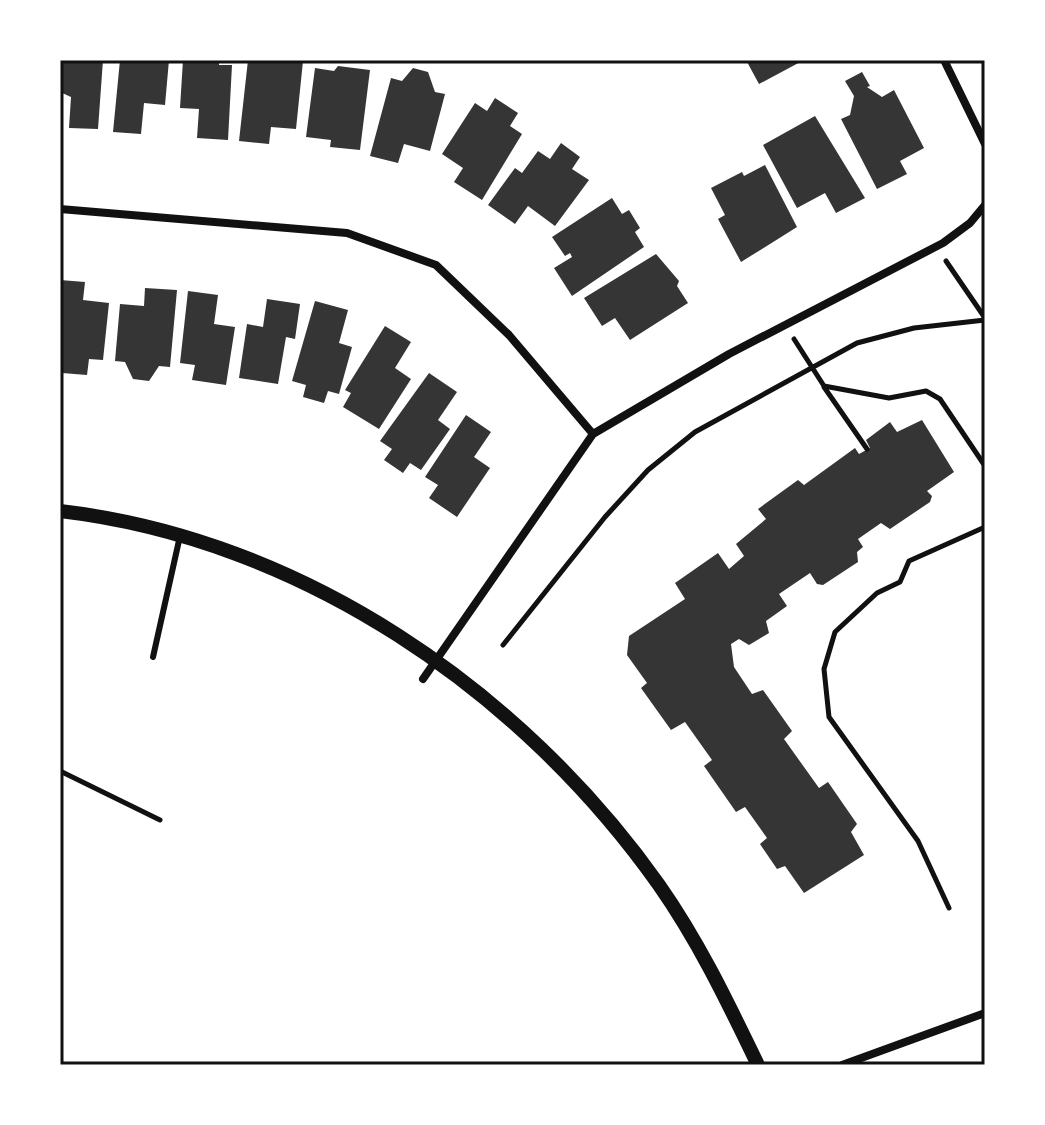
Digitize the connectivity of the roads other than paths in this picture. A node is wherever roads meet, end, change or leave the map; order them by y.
1 (944, 60) edge
2 (985, 144) edge
3 (985, 205) edge
4 (60, 209) edge
5 (593, 434) junction
6 (60, 511) edge
7 (180, 536) junction
8 (153, 657) dead end
9 (437, 659) junction
10 (423, 679) dead end
11 (985, 1013) edge
12 (758, 1065) edge
13 (842, 1065) edge

1 - 2 street
3 - 5 street
4 - 5 street
5 - 9 street
6 - 7 street
7 - 8 lane
7 - 9 street
9 - 10 street
9 - 12 street
11 - 13 street

